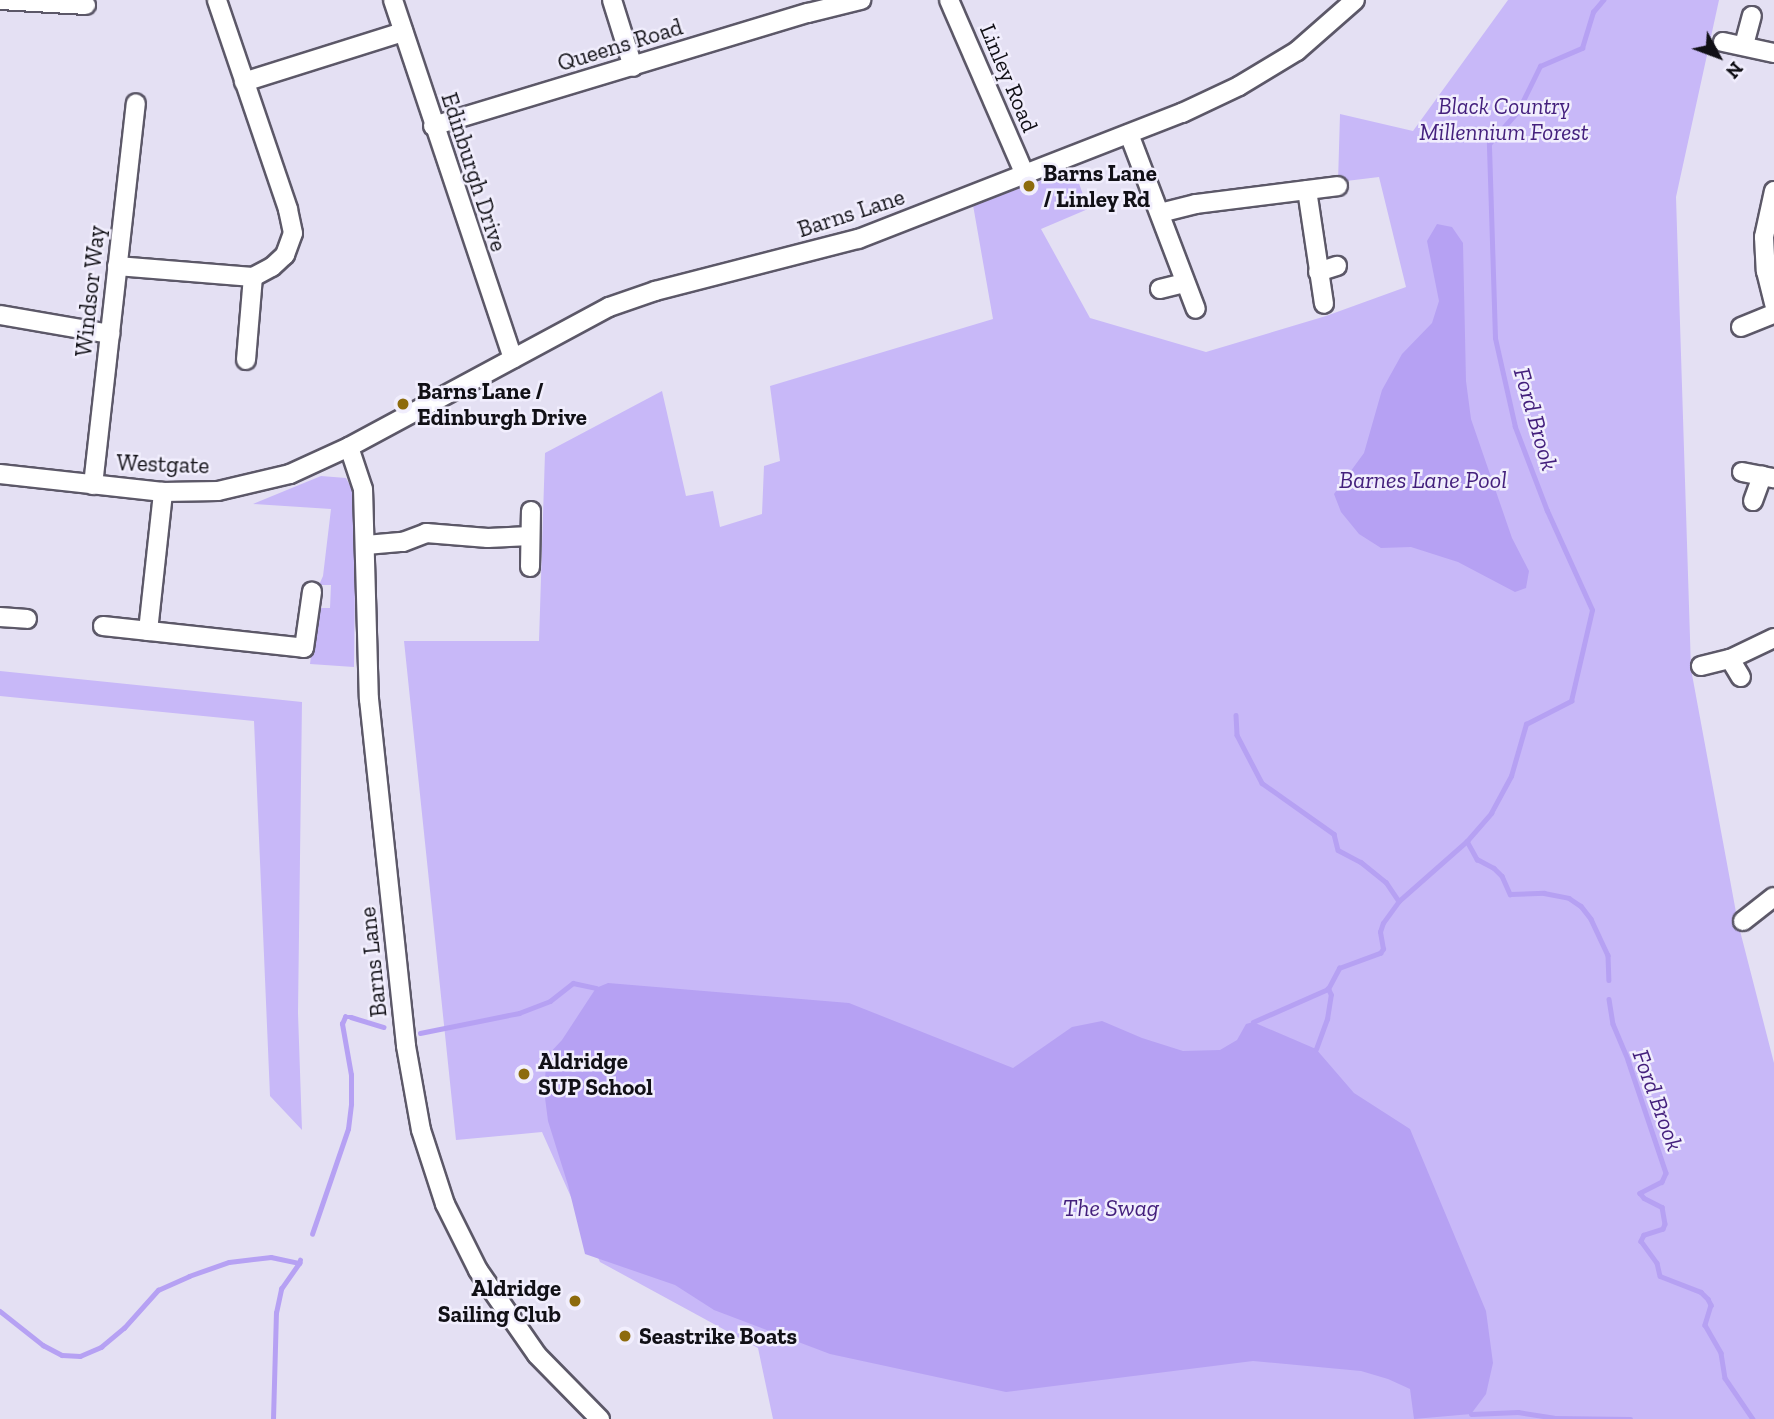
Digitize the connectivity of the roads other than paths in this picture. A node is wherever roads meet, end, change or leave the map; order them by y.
1 (0, 0) edge
2 (217, 0) edge
3 (393, 0) edge
4 (612, 0) edge
5 (862, 0) edge
6 (949, 0) edge
7 (1355, 0) edge
8 (86, 5) dead end
9 (806, 7) edge
10 (1752, 16) dead end
11 (403, 32) junction
12 (1723, 42) dead end
13 (1744, 45) junction
14 (1774, 53) edge
15 (633, 67) junction
16 (244, 82) junction
17 (136, 103) dead end
18 (433, 126) junction
19 (1129, 134) junction
20 (1025, 175) junction
21 (1338, 186) dead end
22 (1307, 190) junction
23 (1774, 191) edge
24 (1160, 213) junction
25 (117, 266) junction
26 (1337, 266) dead end
27 (1318, 272) junction
28 (253, 277) junction
29 (1184, 283) junction
30 (1160, 289) dead end
31 (1324, 304) dead end
32 (1774, 304) edge
33 (1196, 309) dead end
34 (1774, 314) edge
35 (0, 315) edge
36 (1741, 327) dead end
37 (110, 334) junction
38 (513, 358) junction
39 (248, 360) dead end
40 (349, 447) junction
41 (321, 461) joint
42 (1742, 472) dead end
43 (0, 474) edge
44 (1768, 477) edge
45 (0, 480) edge
46 (93, 485) junction
47 (163, 492) junction
48 (1753, 501) dead end
49 (531, 511) dead end
50 (530, 536) junction
51 (366, 545) junction
52 (530, 567) dead end
53 (312, 592) dead end
54 (0, 617) edge
55 (27, 619) dead end
56 (103, 626) dead end
57 (148, 631) junction
58 (1774, 638) edge
59 (1730, 659) junction
60 (1701, 666) dead end
61 (1741, 677) dead end
62 (1774, 897) edge
63 (1743, 921) dead end
64 (600, 1419) edge

1 - 8 street
2 - 16 street
3 - 11 street, Edinburgh Drive
4 - 15 street
5 - 9 street, Queens Road
6 - 20 street, Linley Road
7 - 19 street, Barns Lane
9 - 15 street, Queens Road
10 - 13 street
11 - 16 street
11 - 18 street, Edinburgh Drive
12 - 13 street
13 - 14 street
15 - 18 street, Queens Road
16 - 28 street
17 - 25 street, Windsor Way
18 - 38 street, Edinburgh Drive
19 - 20 street, Barns Lane
19 - 24 street
20 - 38 street, Barns Lane
21 - 22 street
22 - 24 street
22 - 27 street
23 - 32 street
24 - 29 street
25 - 28 street
25 - 37 street, Windsor Way
26 - 27 street
27 - 31 street
28 - 39 street
29 - 30 street
29 - 33 street
34 - 36 street
35 - 37 street
37 - 46 street, Windsor Way
38 - 40 street, Barns Lane
40 - 41 street, Barns Lane
40 - 51 street, Barns Lane
41 - 47 street, Westgate
42 - 44 street
43 - 45 street
43 - 46 street, Westgate
44 - 48 street
46 - 47 street, Westgate
47 - 57 street
49 - 50 street
50 - 51 street
50 - 52 street
51 - 64 street, Barns Lane
53 - 57 street
54 - 55 street
56 - 57 street
58 - 59 street
59 - 60 street
59 - 61 street
62 - 63 street

